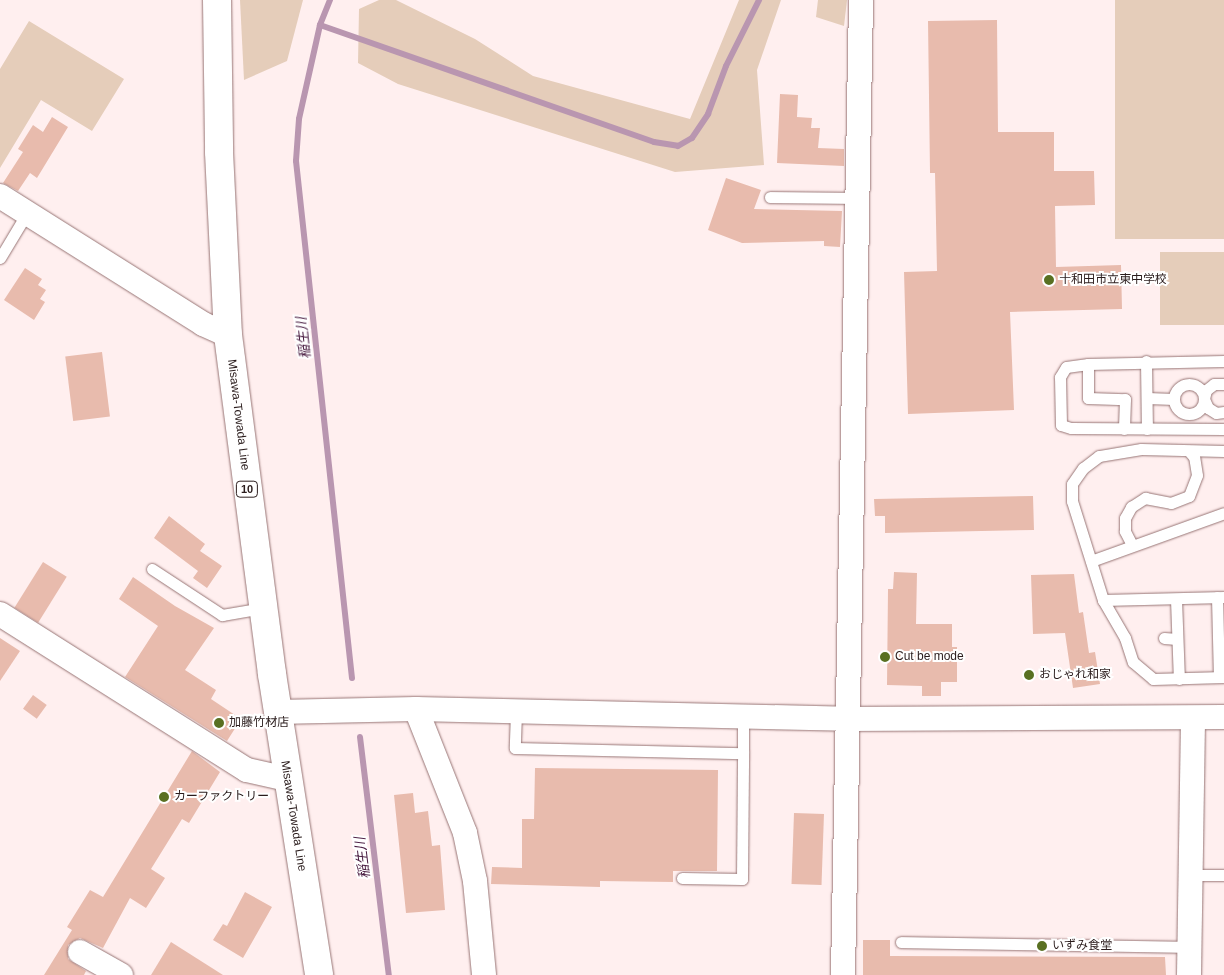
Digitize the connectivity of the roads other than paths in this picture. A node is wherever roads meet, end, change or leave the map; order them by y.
1 (217, 0) edge
2 (861, 0) edge
3 (0, 196) edge
4 (770, 197) dead end
5 (856, 198) junction
6 (27, 213) junction
7 (0, 258) edge
8 (228, 335) junction
9 (1146, 361) junction
10 (1224, 361) edge
11 (1088, 364) junction
12 (1224, 384) edge
13 (1147, 398) junction
14 (1174, 399) junction
15 (1204, 399) junction
16 (1224, 412) edge
17 (1124, 429) junction
18 (1147, 429) junction
19 (1224, 430) edge
20 (1189, 451) junction
21 (1224, 451) edge
22 (1224, 513) edge
23 (1132, 546) junction
24 (1091, 561) junction
25 (152, 569) dead end
26 (1220, 597) edge
27 (1176, 599) junction
28 (1103, 600) junction
29 (263, 608) junction
30 (0, 614) edge
31 (1164, 638) dead end
32 (1206, 638) dead end
33 (1218, 638) junction
34 (1177, 639) junction
35 (1221, 677) edge
36 (1179, 679) junction
37 (416, 709) junction
38 (277, 712) junction
39 (516, 712) junction
40 (743, 717) junction
41 (1224, 717) edge
42 (1194, 718) junction
43 (846, 719) junction
44 (742, 753) junction
45 (287, 780) junction
46 (1190, 874) junction
47 (1224, 876) edge
48 (682, 878) dead end
49 (902, 942) dead end
50 (1189, 947) junction
51 (80, 952) dead end
52 (121, 975) edge
53 (319, 975) edge
54 (484, 975) edge
55 (843, 975) edge
56 (1188, 975) edge

1 - 8 main road, Misawa-Towada Line / 10
2 - 5 street
3 - 6 street
4 - 5 lane
5 - 43 street
6 - 7 lane
6 - 8 street
8 - 29 main road, Misawa-Towada Line / 10
9 - 10 lane
9 - 11 lane
9 - 13 lane
11 - 17 lane
11 - 17 lane
12 - 15 lane
13 - 14 lane
13 - 18 lane
14 - 15 lane
14 - 15 lane
15 - 16 lane
17 - 18 lane
18 - 19 lane
20 - 21 lane
20 - 23 lane
20 - 24 lane
22 - 23 lane
23 - 24 lane
24 - 28 lane
25 - 29 lane
26 - 27 lane
26 - 33 lane
27 - 28 lane
27 - 34 lane
28 - 36 lane
29 - 38 main road, Misawa-Towada Line / 10
30 - 45 street
31 - 34 lane
32 - 33 lane
33 - 35 lane
34 - 36 lane
35 - 36 lane
37 - 38 street
37 - 39 street
37 - 54 street
38 - 45 main road, Misawa-Towada Line / 10
39 - 40 street
39 - 44 lane
40 - 43 street
40 - 44 lane
41 - 42 street
42 - 43 street
42 - 46 street
43 - 55 street
44 - 48 lane
45 - 53 main road, Misawa-Towada Line / 10
46 - 47 lane
46 - 50 street
49 - 50 lane
50 - 56 street
51 - 52 street

